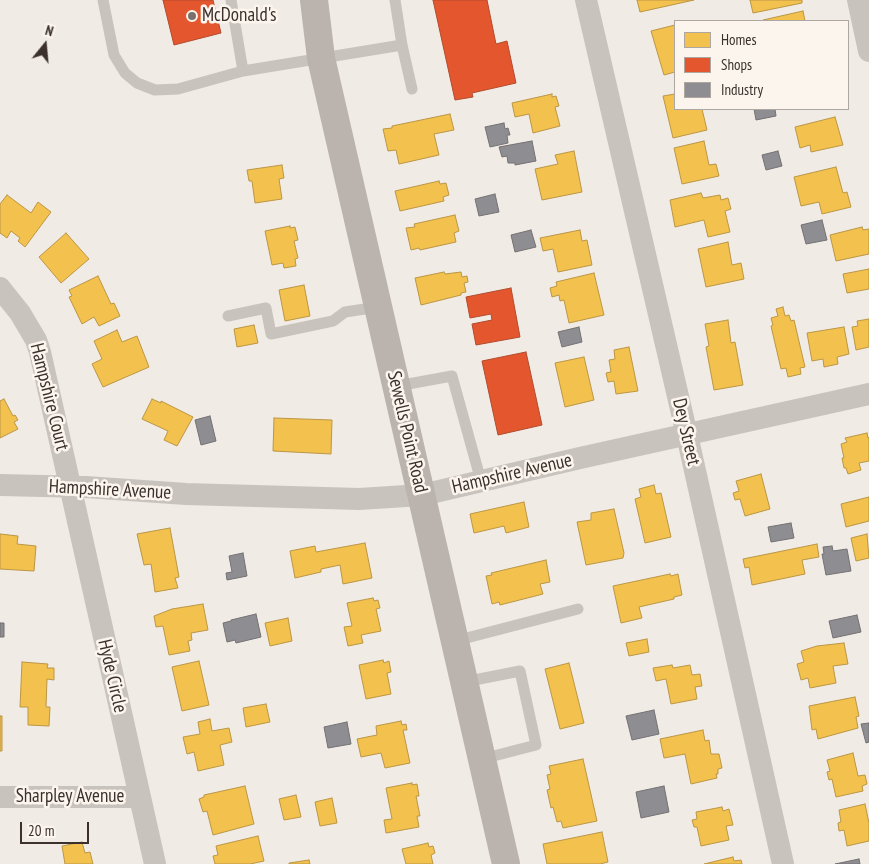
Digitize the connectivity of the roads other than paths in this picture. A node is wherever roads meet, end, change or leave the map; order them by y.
1 (104, 0) edge
2 (231, 0) edge
3 (314, 0) edge
4 (395, 0) edge
5 (586, 0) edge
6 (858, 0) edge
7 (402, 44) junction
8 (869, 51) edge
9 (322, 58) junction
10 (243, 71) junction
11 (412, 89) dead end
12 (0, 288) edge
13 (378, 307) junction
14 (228, 316) dead end
15 (397, 386) junction
16 (869, 394) edge
17 (687, 435) junction
18 (481, 481) junction
19 (0, 485) edge
20 (71, 487) junction
21 (422, 496) junction
22 (578, 609) dead end
23 (455, 641) junction
24 (464, 682) junction
25 (482, 759) junction
26 (0, 797) edge
27 (139, 797) junction
28 (155, 864) edge
29 (506, 864) edge
30 (782, 864) edge

1 - 10 lane
2 - 10 lane
3 - 9 main road, Sewells Point Road
4 - 7 lane
5 - 17 street, Dey Street
6 - 8 street
7 - 9 lane
7 - 11 lane
9 - 10 lane
9 - 13 main road, Sewells Point Road
12 - 20 street, Hampshire Court
13 - 14 lane
13 - 15 main road, Sewells Point Road
15 - 18 lane
15 - 21 main road, Sewells Point Road
16 - 17 street, Hampshire Avenue
17 - 18 street, Hampshire Avenue
17 - 30 street, Dey Street
18 - 21 street, Hampshire Avenue
19 - 20 street, Hampshire Avenue
20 - 21 street, Hampshire Avenue
20 - 27 street, Hyde Circle
21 - 23 main road, Sewells Point Road
22 - 23 lane
23 - 24 main road, Sewells Point Road
24 - 25 main road, Sewells Point Road
24 - 25 lane
25 - 29 main road, Sewells Point Road
26 - 27 street, Sharpley Avenue
27 - 28 street, Hyde Circle

